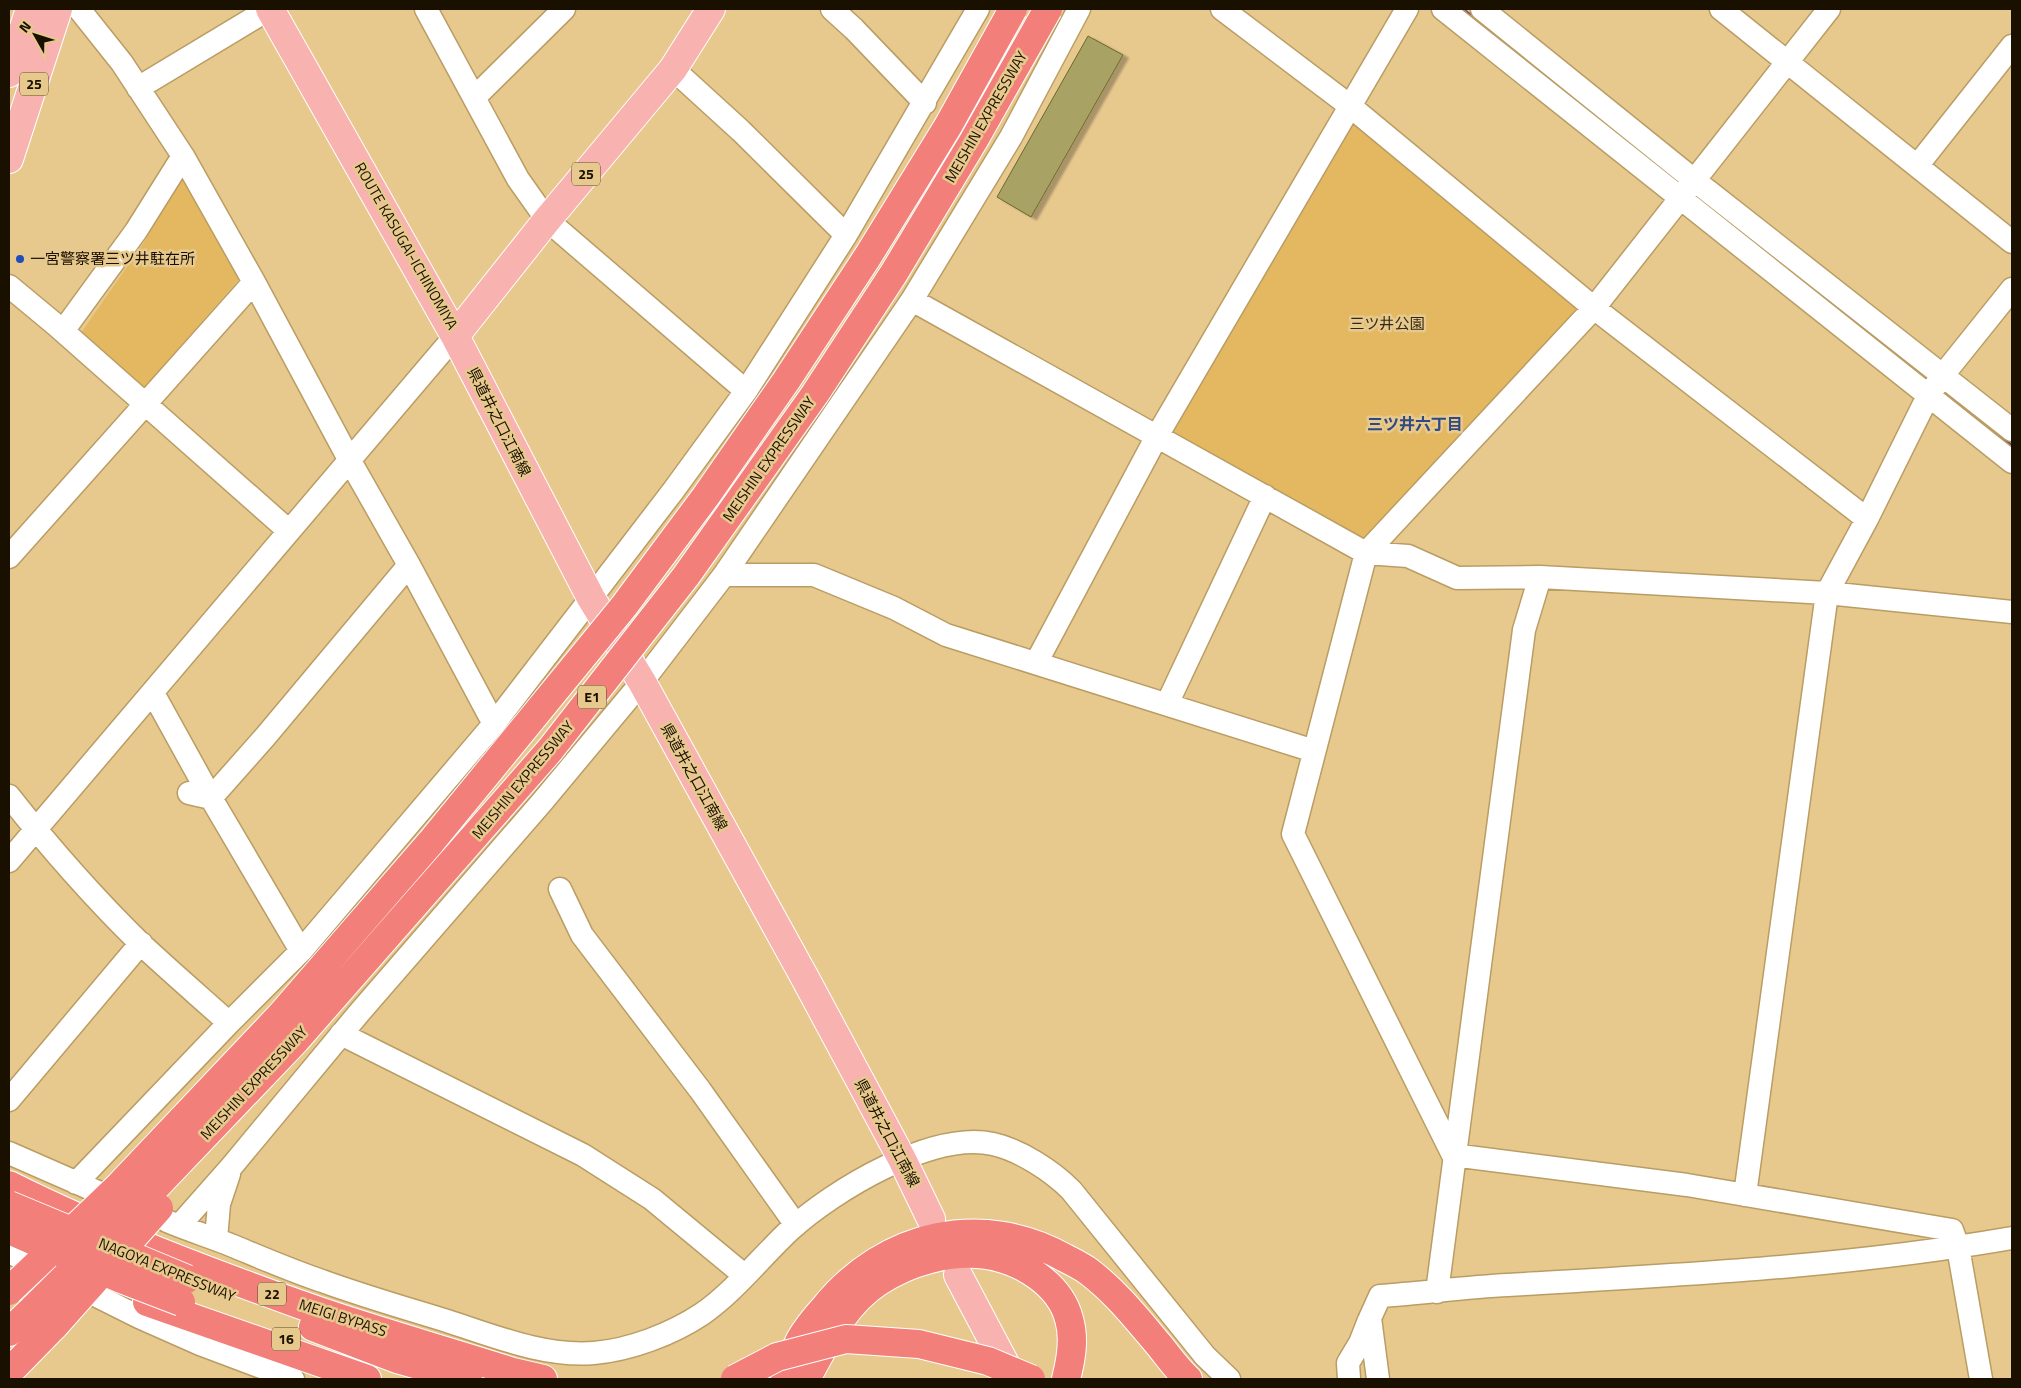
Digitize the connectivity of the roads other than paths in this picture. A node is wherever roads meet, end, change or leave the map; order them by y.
1 (30, 9) edge
2 (58, 9) edge
3 (79, 9) edge
4 (270, 9) edge
5 (426, 9) edge
6 (564, 9) edge
7 (711, 9) edge
8 (832, 9) edge
9 (978, 9) edge
10 (1013, 9) edge
11 (1048, 9) edge
12 (1079, 9) edge
13 (1222, 9) edge
14 (1407, 9) edge
15 (1443, 9) edge
16 (1482, 9) edge
17 (1721, 9) edge
18 (1829, 9) edge
19 (2012, 46) edge
20 (1787, 62) junction
21 (673, 69) junction
22 (9, 73) edge
23 (138, 88) junction
24 (475, 97) junction
25 (925, 103) junction
26 (1350, 106) junction
27 (183, 156) junction
28 (9, 159) edge
29 (1917, 166) junction
30 (1694, 180) junction
31 (1680, 198) junction
32 (547, 220) junction
33 (846, 235) junction
34 (2012, 242) edge
35 (254, 282) junction
36 (9, 286) edge
37 (2012, 289) edge
38 (912, 300) junction
39 (1594, 308) junction
40 (63, 331) junction
41 (455, 336) junction
42 (1943, 375) junction
43 (746, 391) junction
44 (1928, 396) junction
45 (145, 404) junction
46 (2012, 430) edge
47 (1157, 436) junction
48 (350, 461) junction
49 (2012, 462) edge
50 (1265, 496) junction
51 (1867, 519) junction
52 (289, 531) junction
53 (1366, 553) junction
54 (9, 557) edge
55 (409, 565) junction
56 (724, 575) junction
57 (1540, 577) junction
58 (1827, 593) junction
59 (591, 598) junction
60 (2012, 612) edge
61 (1036, 663) junction
62 (642, 682) junction
63 (153, 693) junction
64 (1167, 704) junction
65 (494, 724) junction
66 (1314, 751) junction
67 (189, 793) dead end
68 (9, 796) edge
69 (211, 798) junction
70 (35, 830) junction
71 (9, 861) edge
72 (560, 889) dead end
73 (141, 943) junction
74 (301, 951) junction
75 (229, 1023) junction
76 (341, 1034) junction
77 (295, 1041) junction
78 (9, 1100) edge
79 (9, 1153) edge
80 (1453, 1155) junction
81 (902, 1159) junction
82 (232, 1166) junction
83 (76, 1183) junction
84 (9, 1185) edge
85 (1746, 1195) junction
86 (9, 1205) edge
87 (932, 1219) dead end
88 (796, 1225) junction
89 (179, 1226) junction
90 (9, 1230) edge
91 (2012, 1238) edge
92 (216, 1239) junction
93 (9, 1241) edge
94 (1958, 1247) junction
95 (9, 1252) edge
96 (744, 1275) junction
97 (958, 1276) dead end
98 (9, 1291) edge
99 (1437, 1292) junction
100 (844, 1298) junction
101 (1370, 1318) junction
102 (9, 1332) edge
103 (1360, 1343) junction
104 (9, 1372) edge
105 (293, 1379) edge
106 (367, 1379) edge
107 (390, 1379) edge
108 (468, 1379) edge
109 (543, 1379) edge
110 (735, 1379) edge
111 (785, 1379) edge
112 (806, 1379) edge
113 (1013, 1379) edge
114 (1031, 1379) edge
115 (1066, 1379) edge
116 (1188, 1379) edge
117 (1228, 1379) edge
118 (1349, 1379) edge
119 (1360, 1379) edge
120 (1378, 1379) edge
121 (1982, 1379) edge

1 - 22 main road, 25
2 - 28 main road, 25
3 - 23 street
4 - 23 street
4 - 41 main road, ROUTE KASUGAI-ICHINOMIYA
5 - 24 street
6 - 24 street
7 - 21 main road, ROUTE KASUGAI-ICHINOMIYA / 25
8 - 25 street
9 - 25 street
10 - 98 highway, MEISHIN EXPRESSWAY / E1, bridge
11 - 77 highway, MEISHIN EXPRESSWAY / E1, bridge
12 - 38 street
13 - 26 street
14 - 26 street
15 - 31 street
16 - 30 street
17 - 20 street
18 - 20 street
19 - 29 street
20 - 29 street
20 - 30 street
21 - 32 main road, ROUTE KASUGAI-ICHINOMIYA / 25
21 - 33 street
23 - 27 street
24 - 32 street
25 - 33 street
26 - 39 street
26 - 47 street
27 - 35 street
27 - 40 street
29 - 34 street
30 - 31 street
30 - 42 street
31 - 39 street
31 - 44 street
32 - 41 main road, ROUTE KASUGAI-ICHINOMIYA / 25
32 - 43 street
33 - 43 street
35 - 45 street
35 - 48 street
36 - 40 street
37 - 42 street
38 - 47 street
38 - 56 street
39 - 51 street
39 - 53 street
40 - 45 street
41 - 48 street
41 - 59 main road, 県道井之口江南線
42 - 44 street
42 - 46 street
43 - 59 street
44 - 49 street
44 - 51 street
45 - 52 street
45 - 54 street
47 - 50 street
47 - 61 street
48 - 52 street
48 - 55 street
50 - 53 street
50 - 64 street
51 - 58 street
52 - 63 street
53 - 57 street
53 - 66 street
55 - 65 street
55 - 69 street
56 - 61 street
56 - 62 street
57 - 58 street
57 - 80 street
58 - 60 street
58 - 85 street
59 - 62 main road, 県道井之口江南線
59 - 65 street
61 - 64 street
62 - 76 street
62 - 81 main road, 県道井之口江南線
63 - 69 street
63 - 70 street
64 - 66 street
65 - 74 street
66 - 80 street
67 - 69 street
68 - 70 street
69 - 74 street
70 - 71 street
70 - 73 street
72 - 88 street
73 - 75 street
73 - 78 street
74 - 75 street
75 - 83 street
76 - 82 street
76 - 96 street
77 - 102 highway, MEISHIN EXPRESSWAY / E1, bridge
77 - 104 highway, bridge
79 - 83 street
80 - 85 street
80 - 99 street
81 - 87 main road, 県道井之口江南線
81 - 88 street
81 - 117 street
82 - 89 street
82 - 92 street
83 - 89 street
84 - 109 highway, MEIGI BYPASS / 22
85 - 94 street
86 - 108 highway, NAGOYA EXPRESSWAY / 16, bridge
88 - 96 street
89 - 92 street
90 - 107 highway, NAGOYA EXPRESSWAY / 16, bridge
91 - 94 street
92 - 96 street
93 - 106 highway
94 - 99 street
94 - 121 street
95 - 105 street
97 - 113 main road
99 - 101 street
100 - 111 highway
100 - 112 highway
100 - 115 highway
100 - 116 highway
101 - 103 street
101 - 120 street
103 - 118 street
103 - 119 street
110 - 114 highway, bridge

